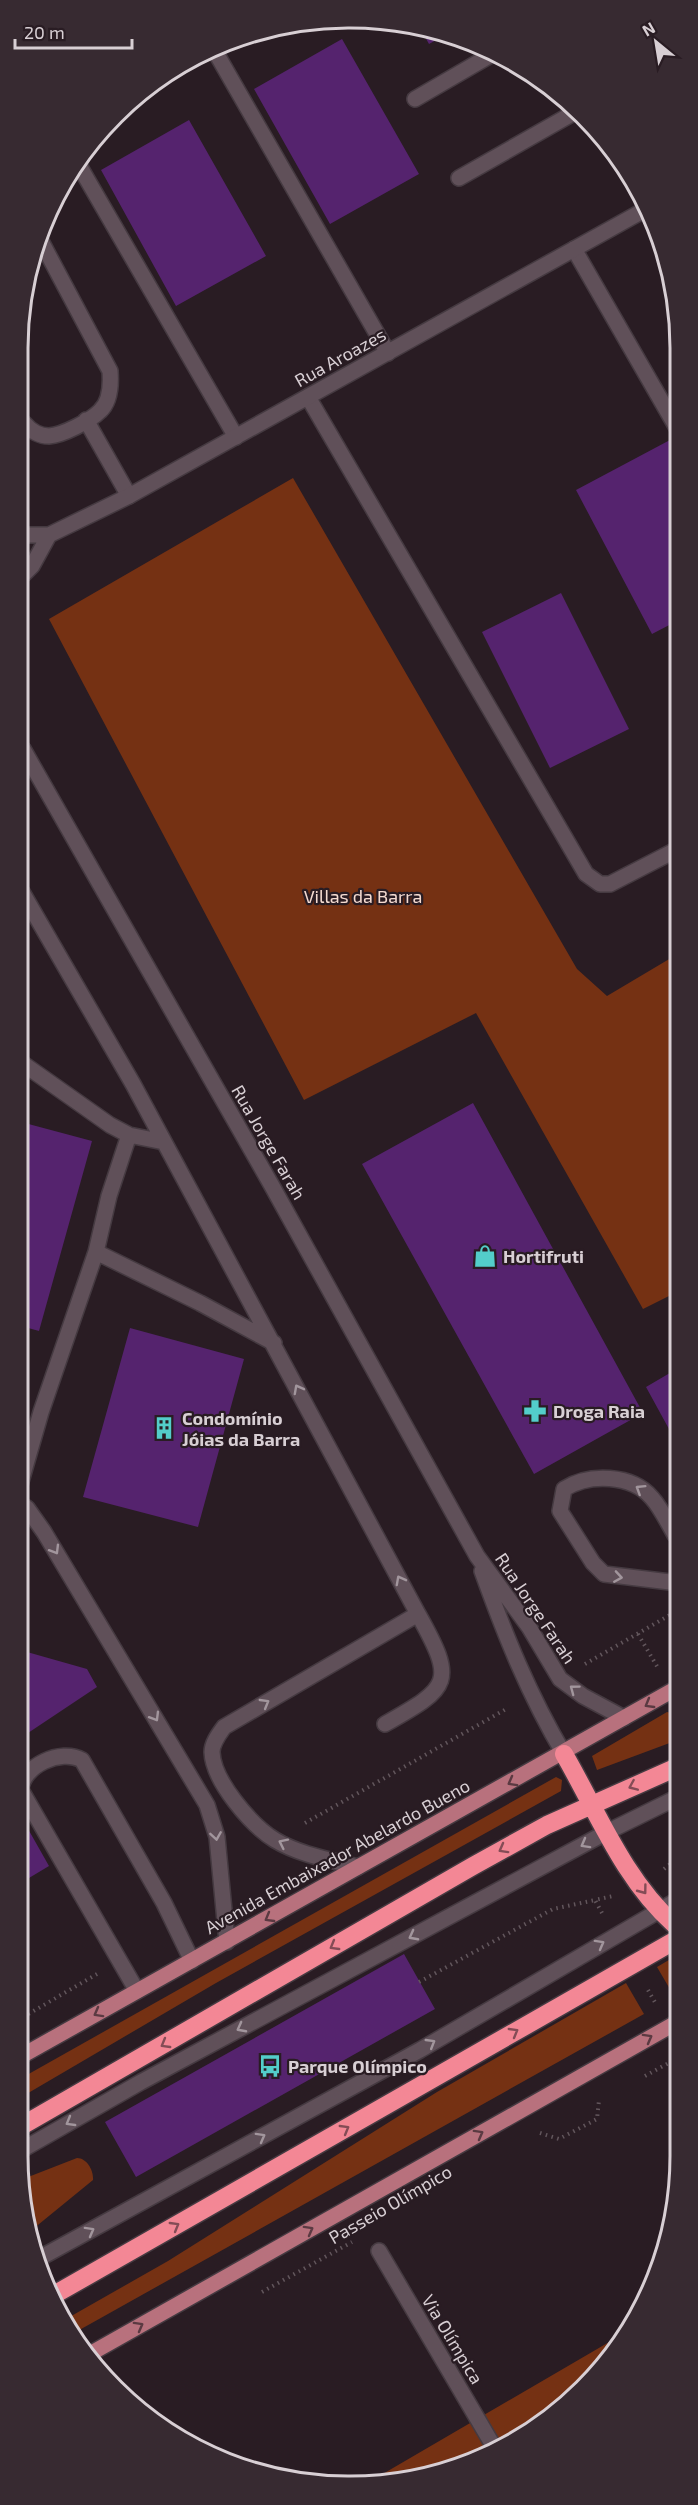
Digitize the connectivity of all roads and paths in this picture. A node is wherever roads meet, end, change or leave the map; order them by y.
1 (218, 57) edge
2 (484, 59) edge
3 (415, 99) dead end
4 (569, 116) edge
5 (83, 172) edge
6 (459, 178) dead end
7 (639, 213) edge
8 (45, 249) edge
9 (574, 249) junction
10 (388, 353) junction
11 (308, 397) junction
12 (670, 416) edge
13 (86, 420) junction
14 (28, 428) edge
15 (236, 437) junction
16 (129, 496) junction
17 (28, 535) edge
18 (50, 535) junction
19 (28, 570) edge
20 (28, 758) edge
21 (670, 853) edge
22 (28, 903) edge
23 (28, 1067) edge
24 (129, 1135) junction
25 (164, 1142) junction
26 (96, 1252) junction
27 (274, 1343) junction
28 (28, 1457) edge
29 (28, 1509) edge
30 (670, 1526) edge
31 (477, 1556) junction
32 (670, 1584) edge
33 (418, 1614) junction
34 (670, 1615) edge
35 (638, 1634) junction
36 (658, 1669) dead end
37 (560, 1678) junction
38 (670, 1692) edge
39 (531, 1696) junction
40 (624, 1718) junction
41 (385, 1724) dead end
42 (564, 1754) junction
43 (670, 1770) edge
44 (28, 1772) edge
45 (670, 1801) edge
46 (28, 1802) edge
47 (592, 1804) junction
48 (607, 1832) junction
49 (275, 1840) junction
50 (670, 1864) edge
51 (358, 1866) junction
52 (661, 1872) dead end
53 (619, 1894) dead end
54 (595, 1900) junction
55 (667, 1907) edge
56 (604, 1916) dead end
57 (227, 1942) junction
58 (670, 1943) edge
59 (120, 1960) junction
60 (192, 1961) junction
61 (642, 1981) dead end
62 (419, 1982) dead end
63 (137, 1991) junction
64 (658, 2007) dead end
65 (28, 2014) edge
66 (670, 2026) edge
67 (28, 2052) edge
68 (670, 2062) edge
69 (636, 2080) dead end
70 (608, 2095) dead end
71 (28, 2122) edge
72 (532, 2138) dead end
73 (28, 2146) edge
74 (357, 2239) dead end
75 (379, 2251) dead end
76 (45, 2255) edge
77 (59, 2292) edge
78 (253, 2297) dead end
79 (95, 2351) edge
80 (492, 2443) edge

1 - 10 street
2 - 3 street
4 - 6 street
5 - 15 street
7 - 9 street, Rua Aroazes
8 - 13 street
9 - 10 street, Rua Aroazes
9 - 12 street
10 - 11 street, Rua Aroazes
11 - 15 street, Rua Aroazes
11 - 21 street
13 - 14 street
13 - 16 street
15 - 16 street, Rua Aroazes
16 - 18 street, Rua Aroazes
17 - 18 street, Rua Aroazes
18 - 19 street
20 - 31 street, Rua Jorge Farah
22 - 25 street
23 - 24 street
24 - 25 street
24 - 26 street
25 - 27 street
26 - 27 street
26 - 28 street
33 -> 27 street
29 -> 57 street
30 -> 32 street
31 - 37 street, Rua Jorge Farah
31 - 39 street, Rua Jorge Farah
33 - 41 street
49 -> 33 street
34 - 35 path
35 - 36 path
35 - 37 path
40 -> 37 street, Rua Jorge Farah
38 -> 40 main road, Avenida Embaixador Abelardo Bueno
39 - 42 street, Rua Jorge Farah
39 - 49 path
40 - 42 main road, Avenida Embaixador Abelardo Bueno
42 - 47 highway
42 -> 51 main road, Avenida Embaixador Abelardo Bueno
43 -> 47 highway
44 - 60 street
45 - 48 street
46 - 59 street
47 - 48 highway
47 -> 71 highway
48 -> 55 highway
48 -> 73 street
51 -> 49 street
50 - 52 path
51 -> 57 main road, Avenida Embaixador Abelardo Bueno
53 - 54 path
54 - 56 path
54 - 62 path
76 -> 55 street
57 - 60 main road, Avenida Embaixador Abelardo Bueno
77 -> 58 highway
59 - 63 street
59 - 65 path
60 - 63 main road, Avenida Embaixador Abelardo Bueno
61 - 64 path
63 -> 67 main road, Avenida Embaixador Abelardo Bueno
79 -> 66 main road
68 - 69 path
70 - 72 path
74 - 78 path, Passeio Olímpico
75 - 80 street, Via Olímpica

